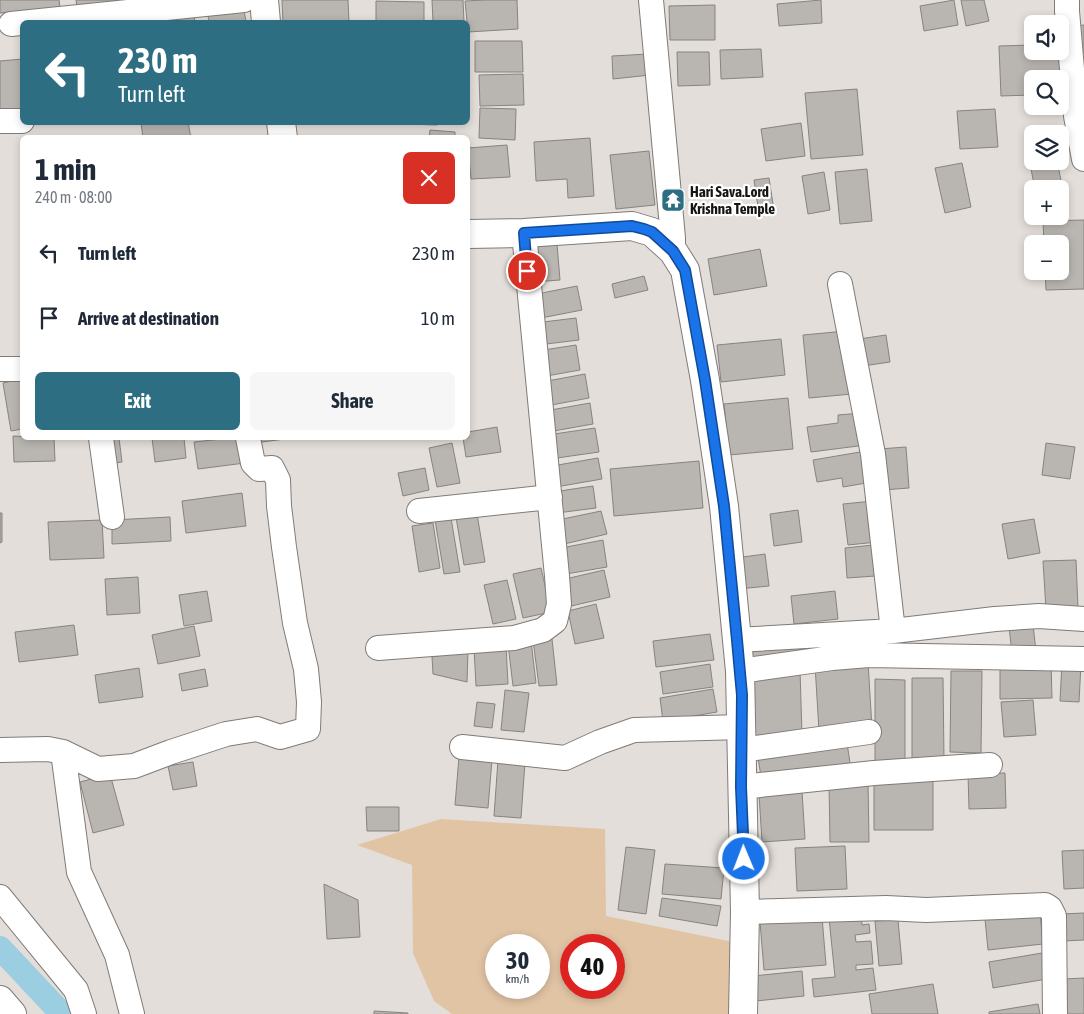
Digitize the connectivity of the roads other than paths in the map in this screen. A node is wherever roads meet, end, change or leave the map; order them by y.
1 (244, 0) edge
2 (264, 0) edge
3 (652, 0) edge
4 (1067, 0) edge
5 (50, 20) edge
6 (266, 20) edge
7 (20, 23) edge
8 (11, 24) dead end
9 (0, 121) edge
10 (20, 121) edge
11 (1084, 159) edge
12 (524, 233) junction
13 (470, 234) edge
14 (673, 251) junction
15 (840, 284) dead end
16 (20, 369) edge
17 (0, 370) edge
18 (101, 440) edge
19 (248, 440) edge
20 (550, 497) junction
21 (419, 511) dead end
22 (112, 518) dead end
23 (1084, 620) edge
24 (893, 631) junction
25 (737, 640) junction
26 (378, 648) dead end
27 (1084, 659) edge
28 (740, 671) junction
29 (869, 732) dead end
30 (742, 738) junction
31 (462, 747) dead end
32 (0, 750) edge
33 (63, 752) junction
34 (990, 765) dead end
35 (741, 787) junction
36 (0, 897) edge
37 (745, 912) junction
38 (0, 1000) edge
39 (12, 1014) edge
40 (84, 1014) edge
41 (132, 1014) edge
42 (743, 1014) edge
43 (1055, 1014) edge

1 - 5 street
2 - 6 street
3 - 14 street
4 - 11 street
7 - 8 street
9 - 10 street
12 - 13 street
12 - 14 street
12 - 20 street
14 - 25 street
15 - 24 street
16 - 17 street
18 - 22 street
19 - 33 street
20 - 21 street
20 - 26 street
23 - 24 street
24 - 25 street
25 - 28 street
27 - 28 street
28 - 30 street
29 - 30 street
30 - 31 street
30 - 35 street
32 - 33 street
33 - 41 street
34 - 35 street
35 - 37 street
36 - 40 street
37 - 42 street
37 - 43 street
38 - 39 street

